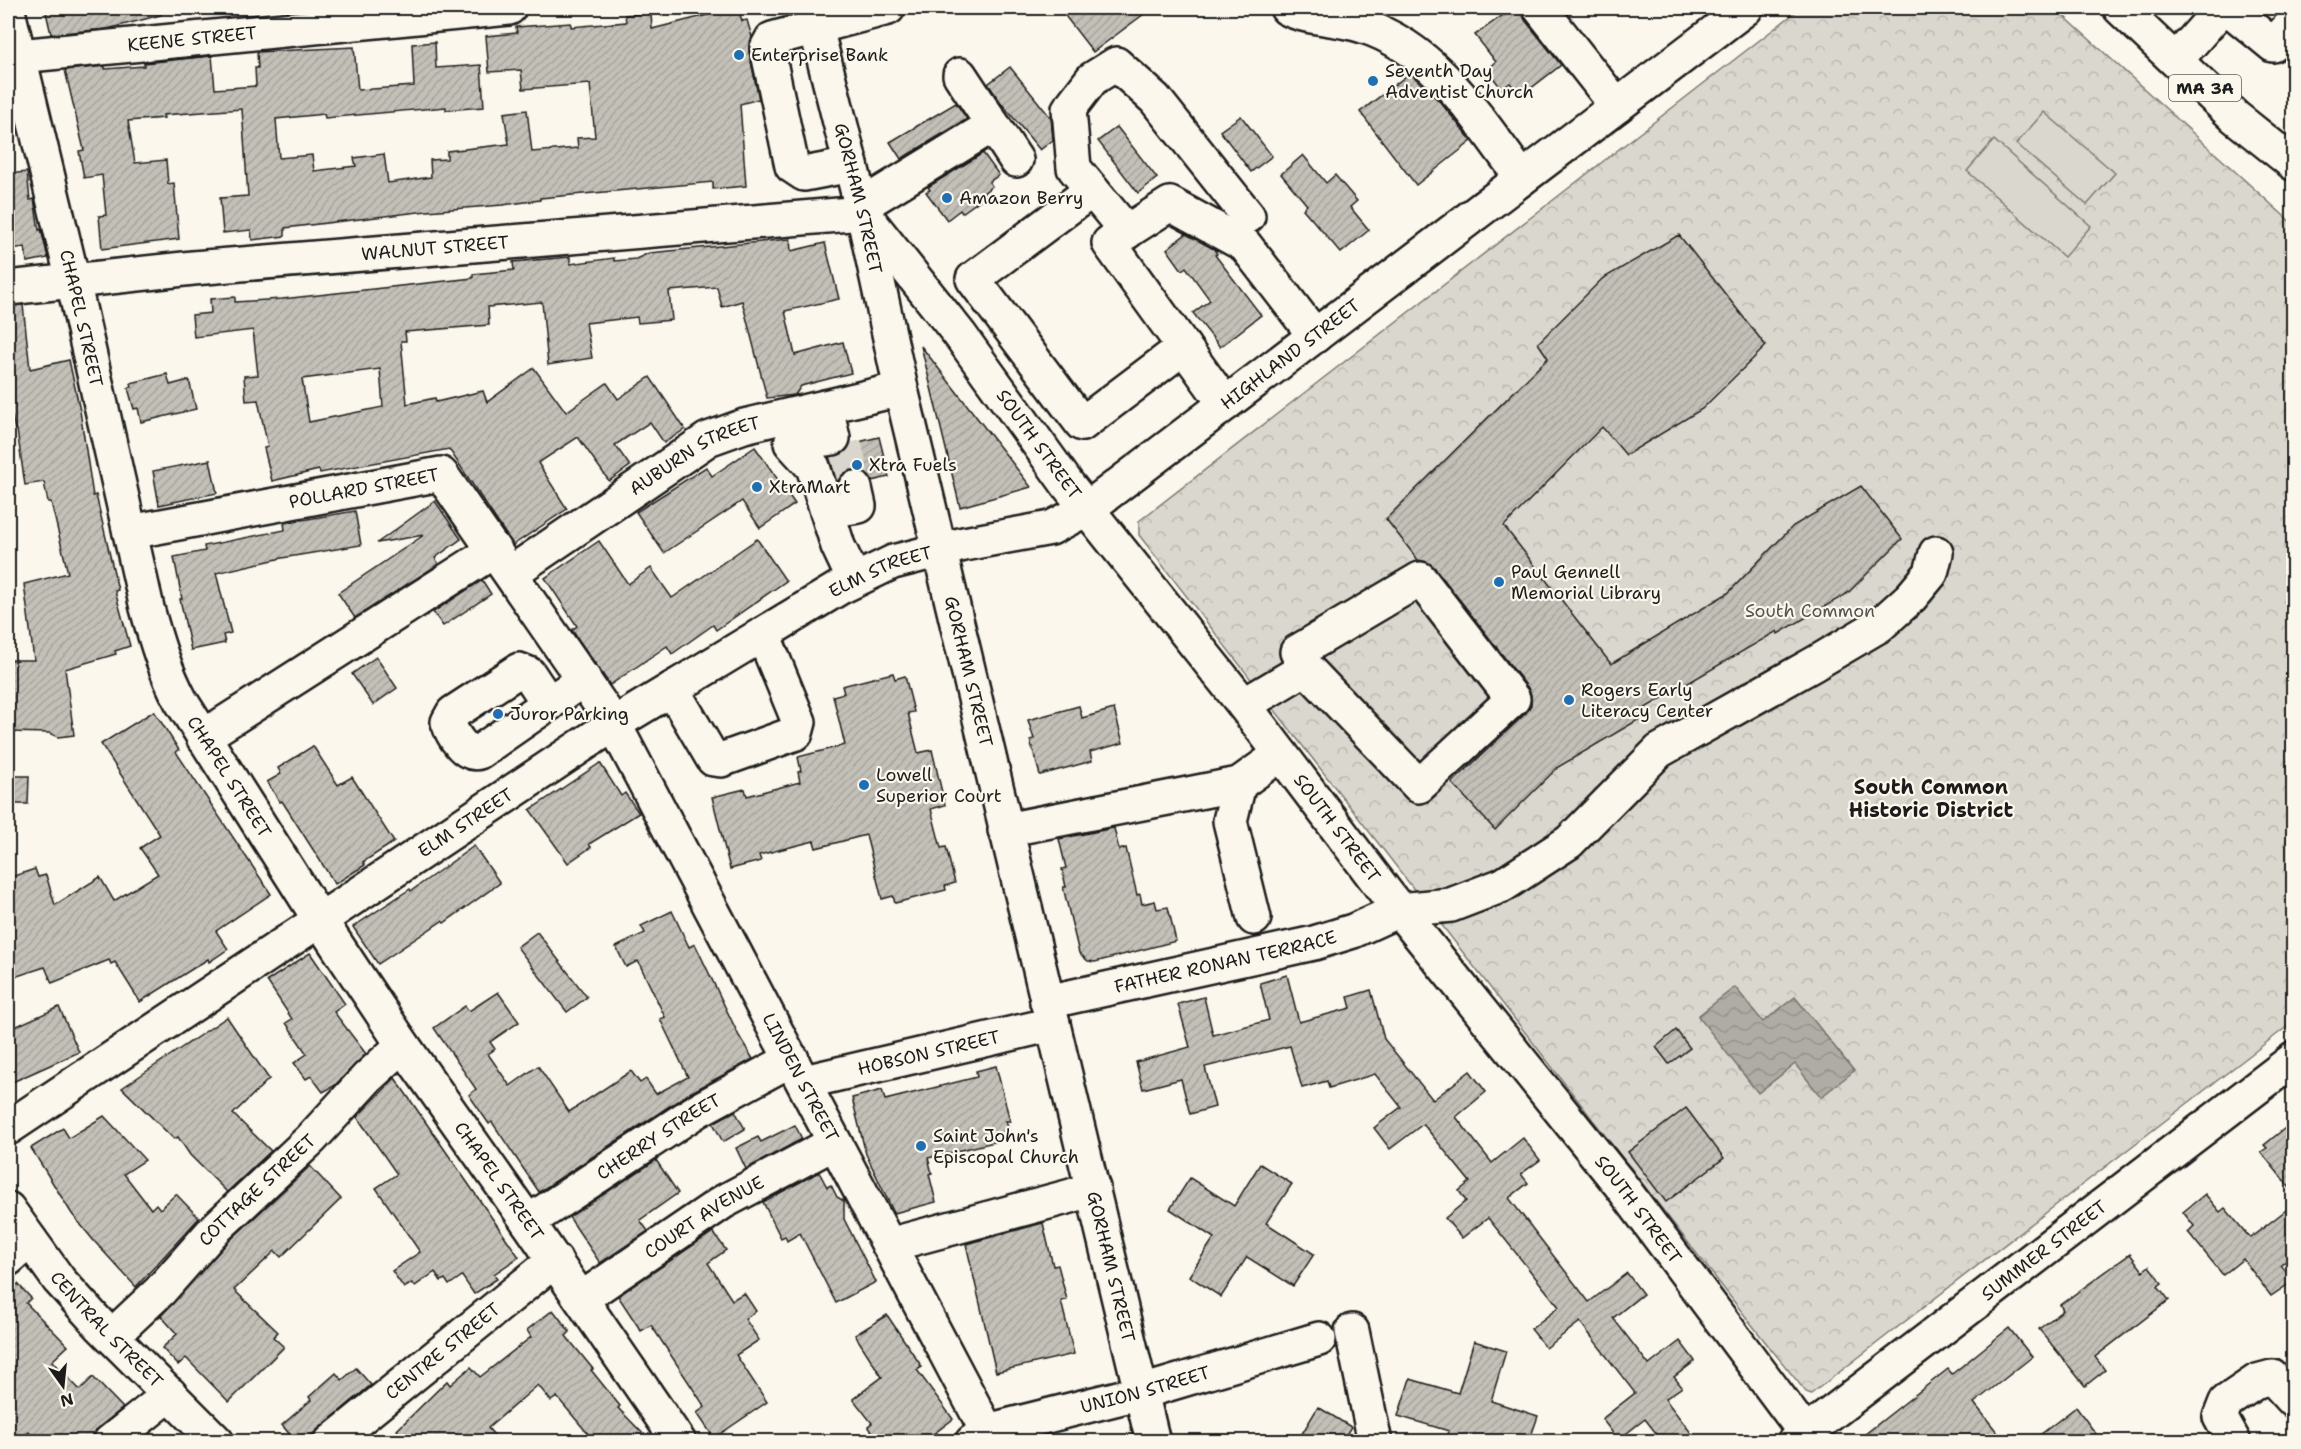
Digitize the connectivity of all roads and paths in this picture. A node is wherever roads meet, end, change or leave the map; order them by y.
1 (509, 8) edge
2 (888, 8) edge
3 (1287, 8) edge
4 (1540, 8) edge
5 (1746, 8) edge
6 (2120, 8) edge
7 (2222, 8) edge
8 (2228, 8) edge
9 (8, 11) edge
10 (814, 17) edge
11 (2294, 22) edge
12 (19, 56) junction
13 (2176, 60) junction
14 (960, 75) dead end
15 (1617, 106) junction
16 (993, 125) junction
17 (1016, 160) dead end
18 (2294, 164) edge
19 (851, 165) junction
20 (1522, 178) junction
21 (1092, 190) junction
22 (862, 209) junction
23 (1248, 216) dead end
24 (1127, 232) junction
25 (73, 280) junction
26 (8, 288) edge
27 (1315, 336) junction
28 (1184, 347) junction
29 (901, 389) junction
30 (1225, 404) junction
31 (835, 429) junction
32 (855, 488) tunnel mouth
33 (1087, 509) junction
34 (827, 512) junction
35 (130, 532) junction
36 (940, 549) junction
37 (1936, 553) dead end
38 (503, 562) junction
39 (854, 580) junction
40 (763, 634) junction
41 (1306, 668) junction
42 (584, 679) junction
43 (672, 689) junction
44 (549, 704) dead end
45 (1244, 705) junction
46 (614, 724) junction
47 (203, 737) junction
48 (1281, 754) junction
49 (1239, 784) junction
50 (1005, 830) junction
51 (1398, 910) junction
52 (1254, 918) dead end
53 (320, 920) junction
54 (1050, 1013) junction
55 (403, 1046) junction
56 (2294, 1059) edge
57 (798, 1071) junction
58 (8, 1128) edge
59 (834, 1143) junction
60 (1093, 1188) junction
61 (8, 1209) edge
62 (528, 1222) junction
63 (889, 1245) junction
64 (19, 1250) edge
65 (555, 1260) junction
66 (581, 1299) junction
67 (1352, 1331) dead end
68 (112, 1336) junction
69 (1318, 1339) dead end
70 (1142, 1392) junction
71 (170, 1394) junction
72 (2294, 1401) edge
73 (999, 1434) edge
74 (1804, 1439) edge
75 (110, 1442) edge
76 (218, 1442) edge
77 (331, 1442) edge
78 (679, 1442) edge
79 (1153, 1442) edge
80 (1375, 1442) edge
81 (2234, 1442) edge

1 - 12 street, KEENE STREET
2 - 10 street
3 - 20 street
4 - 15 street
5 - 15 street, HIGHLAND STREET
6 - 13 street, MA 3A
7 - 13 street
8 - 11 street
9 - 12 street, CHAPEL STREET
10 - 19 street, GORHAM STREET
10 - 19 street
12 - 25 street, CHAPEL STREET
13 - 18 street, MA 3A
14 - 16 street
15 - 20 street, HIGHLAND STREET
16 - 17 street
16 - 22 street
19 - 22 street, GORHAM STREET
20 - 27 street, HIGHLAND STREET
21 - 23 street
21 - 24 street
21 - 28 street
22 - 25 street, WALNUT STREET
22 - 29 street, GORHAM STREET
22 - 33 street, SOUTH STREET
24 - 27 street
24 - 28 street
25 - 26 street, WALNUT STREET
25 - 35 street, CHAPEL STREET
27 - 30 street, HIGHLAND STREET
28 - 30 street
29 - 31 street, AUBURN STREET
29 - 36 street, GORHAM STREET
30 - 33 street, HIGHLAND STREET
31 - 34 street
31 - 38 street, AUBURN STREET
32 - 34 street
33 - 36 street, HIGHLAND STREET
33 - 45 street, SOUTH STREET
34 - 39 street
35 - 38 street, POLLARD STREET
35 - 47 street, CHAPEL STREET
36 - 39 street, ELM STREET
36 - 50 street, GORHAM STREET
37 - 51 street, FATHER RONAN TERRACE
38 - 42 street, POLLARD STREET
38 - 47 street, AUBURN STREET
39 - 40 street, ELM STREET
40 - 43 street, ELM STREET
40 - 43 street
41 - 41 street
41 - 45 street
42 - 44 street
42 - 46 street, POLLARD STREET
43 - 46 street, ELM STREET
45 - 48 street, SOUTH STREET
46 - 53 street, ELM STREET
46 - 57 street, LINDEN STREET
47 - 53 street, CHAPEL STREET
48 - 49 street
48 - 51 street, SOUTH STREET
49 - 50 street
49 - 52 street
50 - 54 street, GORHAM STREET
51 - 54 street, FATHER RONAN TERRACE
51 - 74 street, SOUTH STREET
53 - 55 street, CHAPEL STREET
53 - 58 street, ELM STREET
54 - 57 street, HOBSON STREET
54 - 60 street, GORHAM STREET
55 - 62 street, CHAPEL STREET
55 - 68 street, COTTAGE STREET
56 - 74 street, SUMMER STREET
57 - 59 street, LINDEN STREET
57 - 62 street, CHERRY STREET
59 - 63 street, LINDEN STREET
59 - 66 street, COURT AVENUE
60 - 63 street
60 - 70 street, GORHAM STREET
61 - 64 street, CENTRAL STREET
62 - 65 street, CHAPEL STREET
63 - 73 street, LINDEN STREET
64 - 68 street, CENTRAL STREET
65 - 66 street, CHAPEL STREET
65 - 77 street, CENTRE STREET
66 - 78 street, CHAPEL STREET
67 - 80 street
68 - 71 street, CENTRAL STREET
69 - 70 street, UNION STREET
70 - 73 street, UNION STREET
70 - 79 street, GORHAM STREET
71 - 75 street
71 - 76 street, CENTRAL STREET
72 - 81 street

